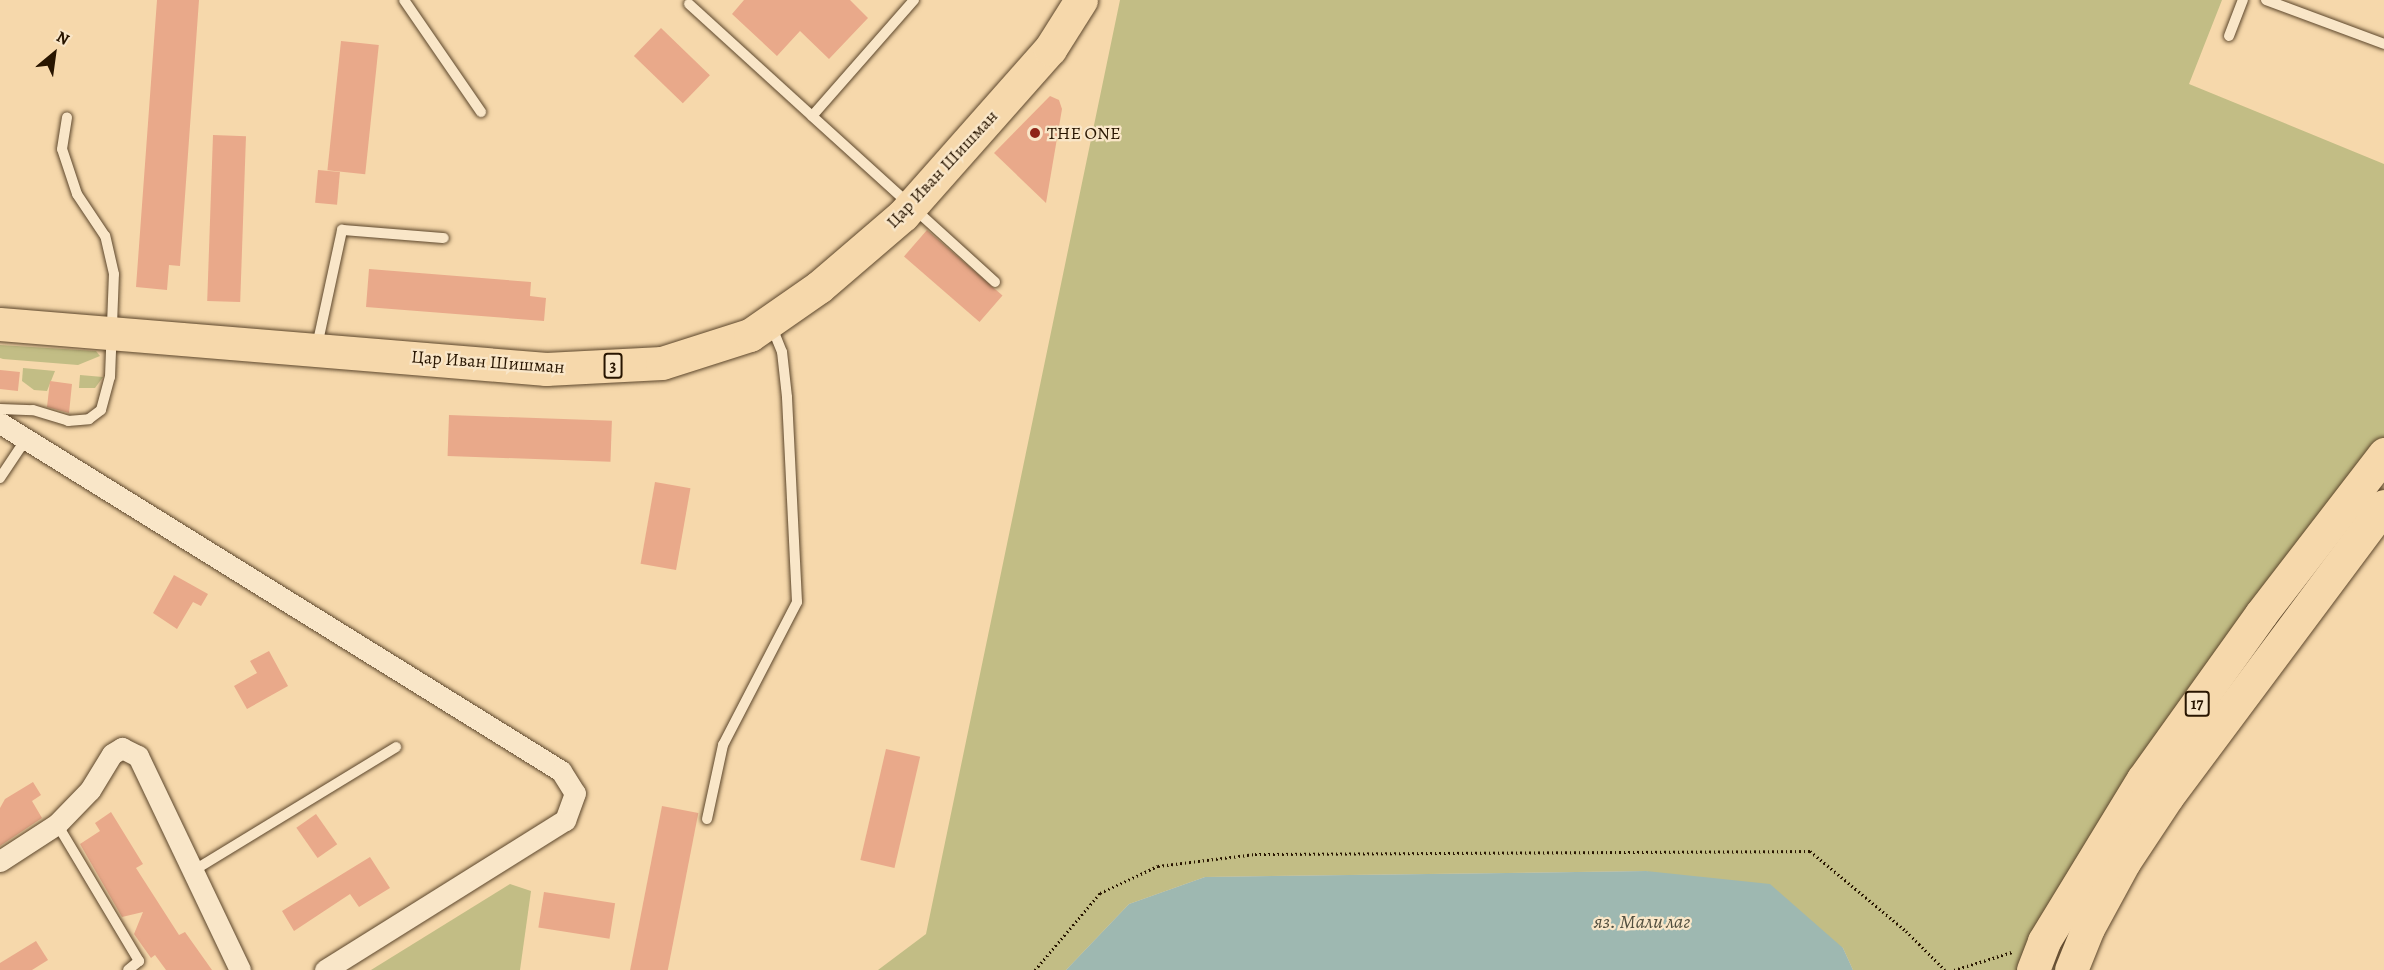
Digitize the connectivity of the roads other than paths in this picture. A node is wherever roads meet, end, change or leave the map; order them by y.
1 (404, 0) edge
2 (914, 0) edge
3 (1081, 0) edge
4 (2244, 0) edge
5 (2266, 0) edge
6 (689, 4) dead end
7 (2229, 36) dead end
8 (2384, 44) edge
9 (481, 112) dead end
10 (812, 116) junction
11 (67, 117) dead end
12 (912, 206) junction
13 (444, 238) dead end
14 (995, 282) dead end
15 (770, 322) junction
16 (0, 324) edge
17 (111, 333) junction
18 (316, 350) junction
19 (0, 409) edge
20 (0, 423) edge
21 (26, 439) junction
22 (2384, 454) edge
23 (0, 478) edge
24 (2384, 506) edge
25 (396, 747) dead end
26 (707, 819) dead end
27 (57, 824) junction
28 (0, 861) edge
29 (193, 871) junction
30 (2038, 955) edge
31 (128, 970) edge
32 (240, 970) edge
33 (325, 970) edge
34 (2071, 970) edge

1 - 9 lane
2 - 10 lane
3 - 12 main road, Цар Иван Шишман / 3
4 - 7 lane
5 - 8 lane
6 - 10 lane
10 - 12 lane
11 - 17 lane
12 - 14 lane
12 - 15 main road, Цар Иван Шишман / 3
13 - 18 lane
15 - 18 main road, Цар Иван Шишман / 3
15 - 26 lane
16 - 17 main road, Цар Иван Шишман / 3
17 - 18 main road, Цар Иван Шишман / 3
17 - 19 lane
20 - 21 street
21 - 23 lane
21 - 33 street
22 - 30 main road, 17
24 - 34 main road, 17
25 - 29 lane
27 - 28 street
27 - 29 street
27 - 31 lane
29 - 32 street

